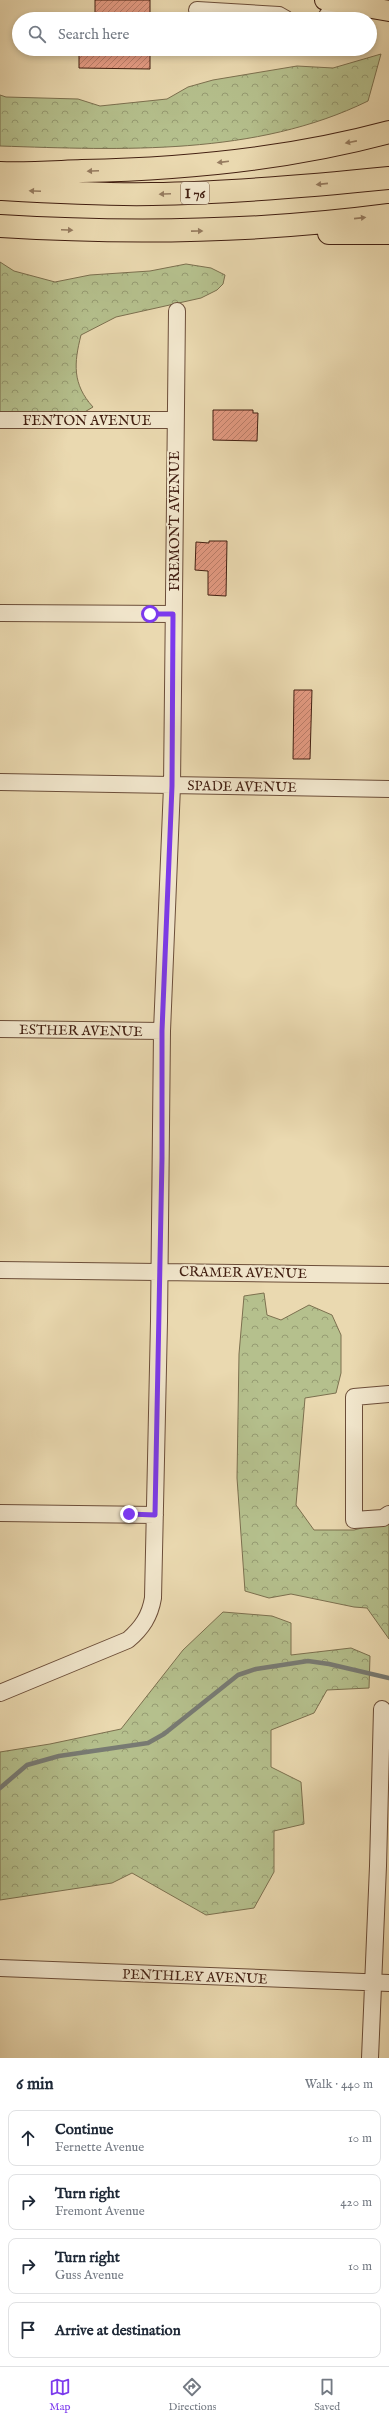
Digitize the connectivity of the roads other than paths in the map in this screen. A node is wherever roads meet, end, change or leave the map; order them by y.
1 (330, 1) edge
2 (197, 10) edge
3 (389, 11) edge
4 (230, 12) edge
5 (327, 12) edge
6 (389, 132) edge
7 (0, 173) edge
8 (389, 178) edge
9 (0, 189) edge
10 (389, 215) edge
11 (0, 226) edge
12 (266, 227) junction
13 (389, 233) edge
14 (178, 311) dead end
15 (0, 420) edge
16 (175, 420) junction
17 (0, 613) edge
18 (173, 614) junction
19 (0, 782) edge
20 (172, 786) junction
21 (389, 789) edge
22 (0, 1029) edge
23 (162, 1031) junction
24 (0, 1270) edge
25 (159, 1271) junction
26 (389, 1275) edge
27 (389, 1394) edge
28 (0, 1513) edge
29 (389, 1514) edge
30 (155, 1515) junction
31 (0, 1693) edge
32 (382, 1709) dead end
33 (0, 1968) edge
34 (373, 1982) junction
35 (389, 1983) edge
36 (370, 2058) edge

1 - 3 main road
1 - 5 street
2 - 4 street
6 -> 7 highway
8 -> 9 highway, I 76
12 -> 10 highway
11 -> 12 highway
12 - 13 highway
14 - 16 street, FREMONT AVENUE
15 - 16 street, FENTON AVENUE
16 - 18 street, FREMONT AVENUE
17 - 18 street
18 - 20 street, FREMONT AVENUE
19 - 20 street, SPADE AVENUE
20 - 21 street, SPADE AVENUE
20 - 23 street, FREMONT AVENUE
22 - 23 street, ESTHER AVENUE
23 - 25 street, FREMONT AVENUE
24 - 25 street, CRAMER AVENUE
25 - 26 street, CRAMER AVENUE
25 - 30 street, FREMONT AVENUE
27 - 29 street
28 - 30 street
30 - 31 street, FREMONT AVENUE
32 - 34 street
33 - 34 street, PENTHLEY AVENUE
34 - 35 street, PENTHLEY AVENUE
34 - 36 street

